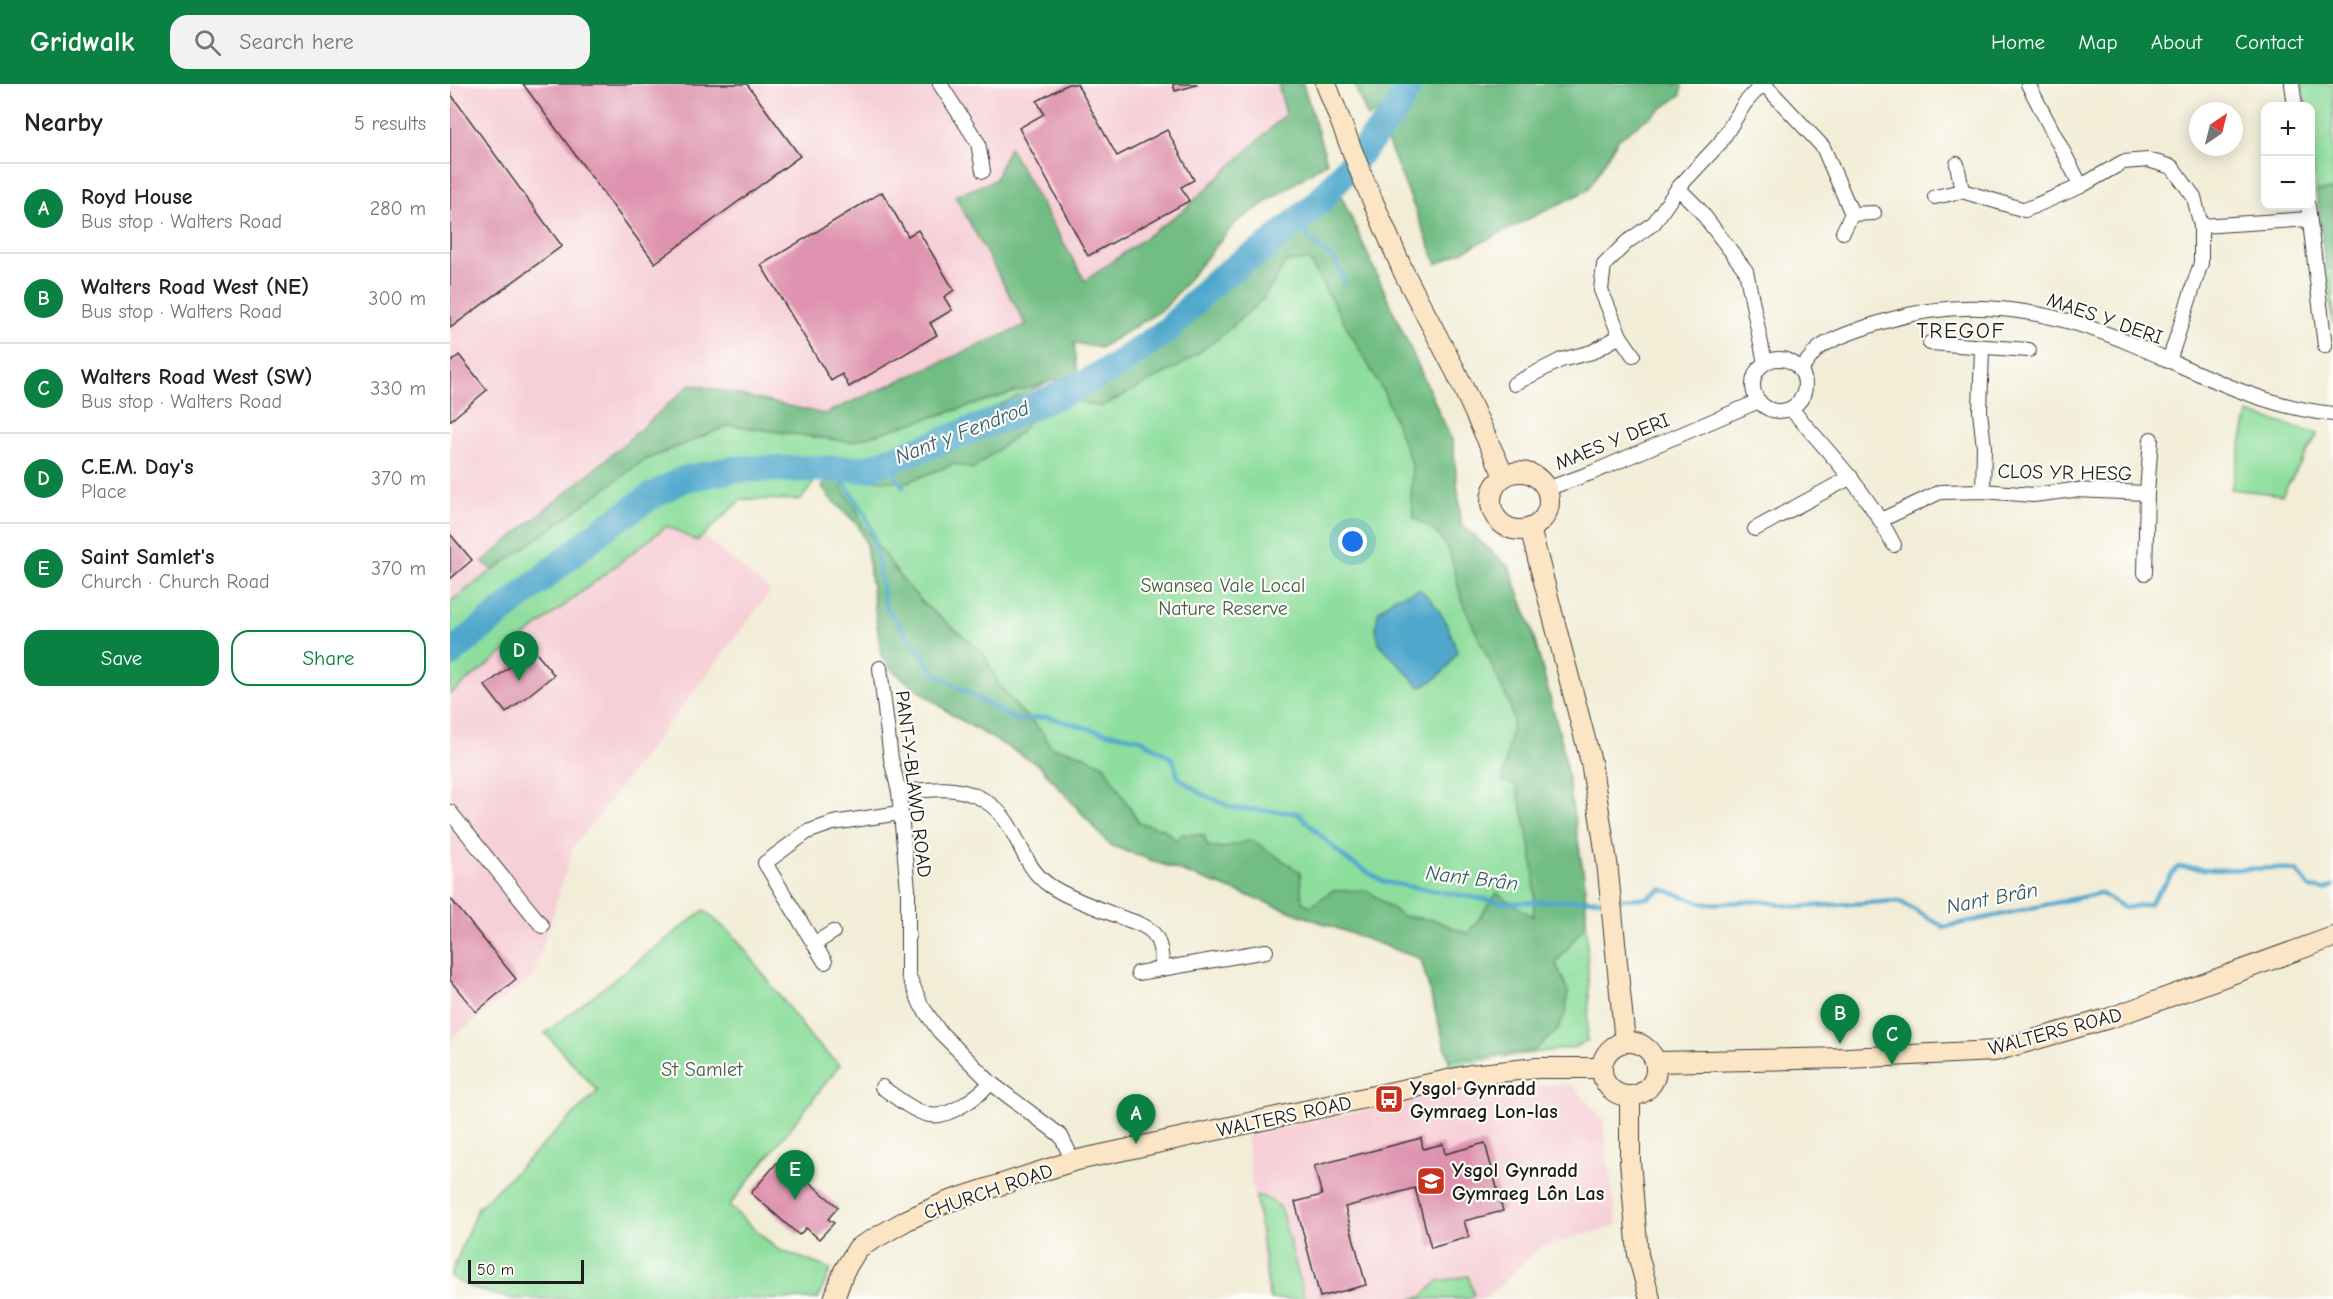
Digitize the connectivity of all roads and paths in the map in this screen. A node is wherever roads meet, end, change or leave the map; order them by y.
1 (940, 84) edge
2 (1326, 84) edge
3 (1763, 84) edge
4 (2028, 84) edge
5 (2292, 84) edge
6 (2294, 102) edge
7 (1956, 164) dead end
8 (983, 171) dead end
9 (2081, 186) junction
10 (1678, 188) junction
11 (1962, 191) junction
12 (1935, 197) dead end
13 (2308, 212) edge
14 (1874, 213) dead end
15 (1852, 214) junction
16 (2201, 226) junction
17 (1843, 232) dead end
18 (1620, 336) junction
19 (1930, 343) dead end
20 (2325, 346) dead end
21 (1982, 347) junction
22 (2029, 350) dead end
23 (1633, 355) dead end
24 (2169, 361) junction
25 (1765, 363) junction
26 (1800, 370) junction
27 (1514, 384) dead end
28 (1759, 401) junction
29 (1791, 409) junction
30 (2333, 414) edge
31 (2151, 439) dead end
32 (1504, 476) junction
33 (1851, 477) junction
34 (1546, 489) junction
35 (1983, 491) junction
36 (2147, 493) junction
37 (1881, 520) junction
38 (1530, 528) junction
39 (1755, 529) dead end
40 (1894, 545) dead end
41 (2145, 573) dead end
42 (880, 668) dead end
43 (899, 792) junction
44 (450, 812) edge
45 (900, 813) junction
46 (542, 926) dead end
47 (833, 932) dead end
48 (2333, 937) edge
49 (814, 944) junction
50 (1266, 951) dead end
51 (825, 962) dead end
52 (1163, 968) junction
53 (1138, 973) dead end
54 (1625, 1042) junction
55 (1656, 1062) junction
56 (1602, 1068) junction
57 (991, 1083) junction
58 (882, 1087) dead end
59 (1630, 1096) junction
60 (1074, 1161) junction
61 (834, 1299) edge
62 (1650, 1299) edge

1 - 8 street
2 - 32 main road
3 - 10 street
3 - 15 street
4 - 9 street
5 - 6 street
7 - 11 street
9 - 11 street
9 - 16 street
10 - 18 street
10 - 25 street
11 - 12 street
13 - 16 street
13 - 20 street
14 - 15 street
15 - 17 street
16 - 24 street
18 - 23 street
18 - 27 street
19 - 21 street
21 - 22 street
21 - 35 street, CLOS YR HESG
24 - 26 street, MAES Y DERI
24 - 30 street, MAES Y DERI
25 - 26 street
25 - 28 street
26 - 29 street
28 - 29 street
28 - 34 street, MAES Y DERI
29 - 33 street
31 - 36 street, CLOS YR HESG
32 - 34 main road
32 - 38 main road
33 - 37 street
33 - 39 street
34 - 38 main road
35 - 36 street, CLOS YR HESG
35 - 37 street, CLOS YR HESG
36 - 41 street, CLOS YR HESG
37 - 40 street
38 - 54 main road
42 - 43 street, PANT-Y-BLAWD ROAD
43 - 45 street, PANT-Y-BLAWD ROAD
43 - 52 street
44 - 46 street
45 - 49 street
45 - 57 street, PANT-Y-BLAWD ROAD
47 - 49 street
48 - 55 main road, WALTERS ROAD
49 - 51 street
50 - 52 street
52 - 53 street
54 - 55 main road
54 - 56 main road
55 - 59 main road
56 - 59 main road
56 - 60 main road, WALTERS ROAD
57 - 58 street
57 - 60 street, PANT-Y-BLAWD ROAD
59 - 62 main road
60 - 61 main road, CHURCH ROAD

